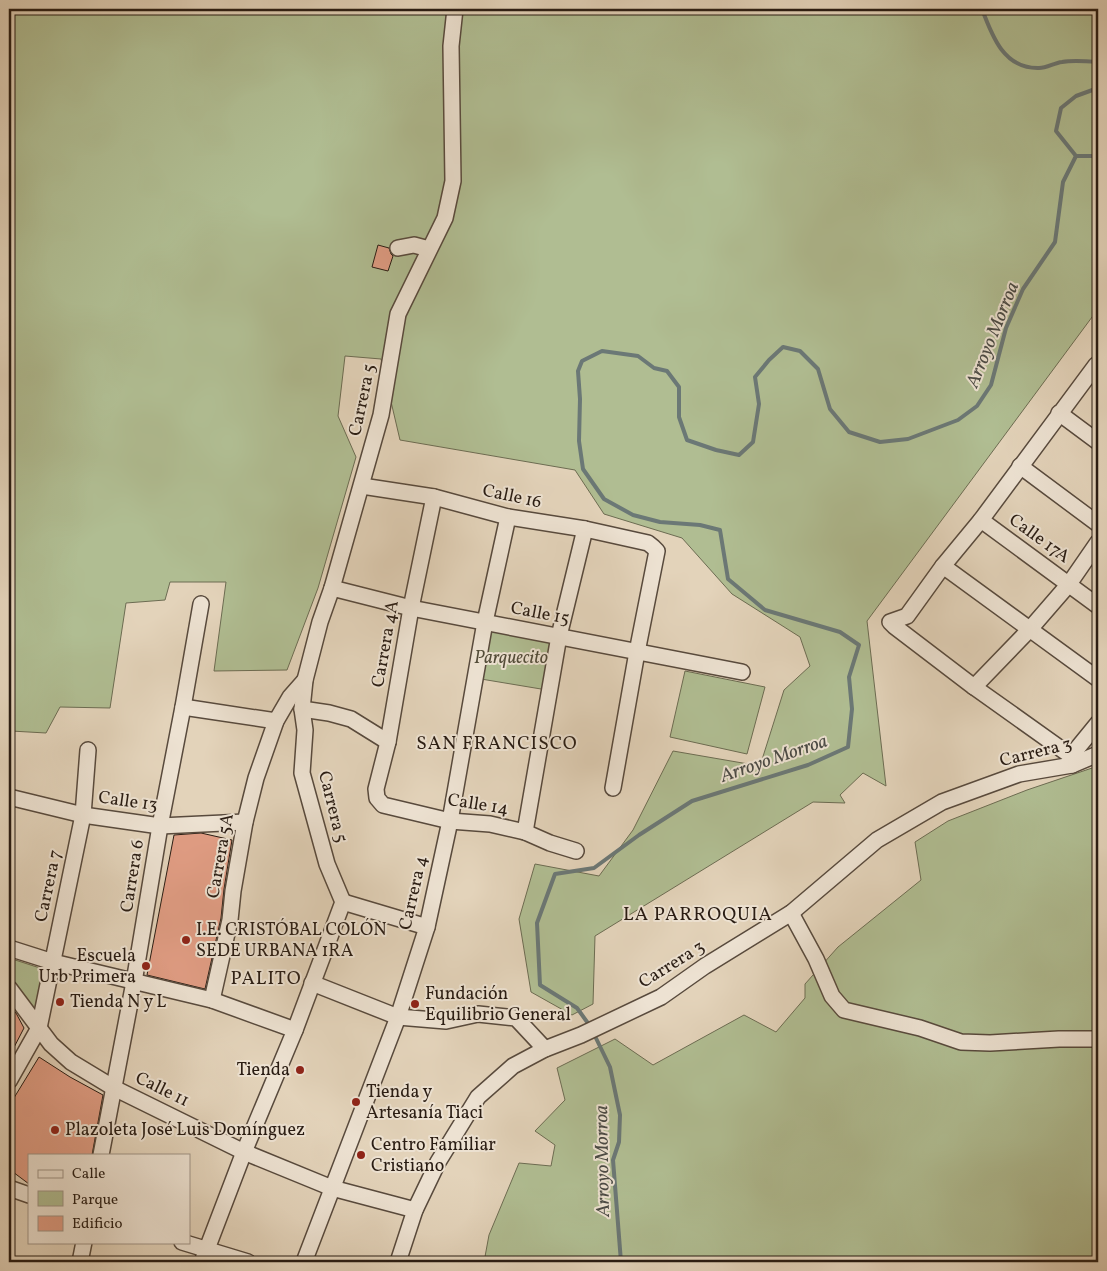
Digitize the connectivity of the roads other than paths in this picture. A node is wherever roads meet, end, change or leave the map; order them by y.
1 (455, 9) edge
2 (398, 248) dead end
3 (429, 249) junction
4 (1098, 364) edge
5 (1059, 413) junction
6 (1098, 442) edge
7 (1020, 466) junction
8 (362, 486) junction
9 (434, 497) junction
10 (508, 517) junction
11 (981, 520) junction
12 (1098, 524) edge
13 (585, 529) junction
14 (1098, 542) edge
15 (943, 566) junction
16 (1069, 584) junction
17 (332, 588) junction
18 (201, 604) dead end
19 (1098, 606) edge
20 (411, 608) junction
21 (485, 622) junction
22 (1030, 630) junction
23 (559, 636) junction
24 (637, 652) junction
25 (742, 672) dead end
26 (305, 680) junction
27 (1098, 680) edge
28 (974, 687) junction
29 (183, 707) junction
30 (302, 708) junction
31 (276, 721) junction
32 (1098, 723) edge
33 (388, 742) junction
34 (88, 750) dead end
35 (1098, 754) edge
36 (1072, 761) junction
37 (613, 788) dead end
38 (9, 796) edge
39 (377, 798) joint
40 (83, 815) junction
41 (450, 821) junction
42 (244, 822) junction
43 (160, 826) junction
44 (525, 832) junction
45 (576, 851) dead end
46 (343, 902) junction
47 (790, 913) junction
48 (427, 927) junction
49 (9, 948) edge
50 (52, 962) junction
51 (134, 982) junction
52 (312, 983) junction
53 (9, 988) edge
54 (212, 1000) junction
55 (398, 1017) junction
56 (39, 1028) junction
57 (295, 1030) junction
58 (1098, 1039) edge
59 (545, 1049) junction
60 (9, 1081) edge
61 (114, 1088) junction
62 (244, 1152) junction
63 (101, 1154) edge
64 (9, 1188) edge
65 (332, 1188) junction
66 (28, 1196) edge
67 (415, 1210) junction
68 (84, 1244) edge
69 (185, 1244) edge
70 (204, 1256) edge
71 (80, 1262) edge
72 (248, 1262) edge
73 (304, 1262) edge
74 (398, 1262) edge

1 - 3 street, Carrera 5
2 - 3 street
3 - 8 street, Carrera 5
4 - 5 street
5 - 6 street
5 - 7 street
7 - 11 street
7 - 12 street
8 - 9 street, Calle 16
8 - 17 street, Carrera 5
9 - 10 street, Calle 16
9 - 20 street, Carrera 4A
10 - 13 street, Calle 16
10 - 21 street, Carrera 4
11 - 15 street
11 - 16 street, Calle 17A
13 - 23 street
13 - 24 street, Calle 16
14 - 16 street
15 - 22 street
15 - 28 street
16 - 19 street, Calle 17A
16 - 22 street
17 - 20 street, Calle 15
17 - 26 street, Carrera 5
18 - 29 street, Carrera 6
20 - 21 street, Calle 15
20 - 33 street, Carrera 4A
21 - 23 street, Calle 15
21 - 41 street, Carrera 4
22 - 27 street
22 - 28 street
23 - 24 street, Calle 15
23 - 44 street
24 - 25 street, Calle 15
24 - 37 street
26 - 30 street, Carrera 5
26 - 31 street, Carrera 5A
28 - 36 street
29 - 31 street
29 - 43 street, Carrera 6
30 - 33 street
30 - 46 street, Carrera 5
31 - 42 street, Carrera 5A
32 - 36 street
33 - 39 street, Carrera 4A
34 - 40 street, Carrera 7
35 - 36 street, Carrera 3
36 - 47 street, Carrera 3
38 - 40 street, Calle 13
39 - 41 street, Calle 14
40 - 43 street, Calle 13
40 - 50 street, Carrera 7
41 - 44 street, Calle 14
41 - 48 street, Carrera 4
42 - 43 street, Calle 13
42 - 54 street, Carrera 5A
43 - 51 street, Carrera 6
44 - 45 street, Calle 14
46 - 48 street
46 - 52 street
47 - 58 street
47 - 59 street, Carrera 3
48 - 55 street, Carrera 4
49 - 50 street
50 - 51 street
50 - 56 street, Carrera 7
51 - 54 street
51 - 61 street, Carrera 6
52 - 55 street
52 - 57 street
53 - 56 street, Calle 11
54 - 57 street
55 - 59 street
55 - 65 street, Carrera 4
56 - 60 street, Carrera 7
56 - 61 street, Calle 11
57 - 62 street
59 - 67 street, Carrera 3
61 - 62 street, Calle 11
61 - 63 street, Carrera 6
62 - 65 street, Calle 11
62 - 70 street
64 - 66 street
65 - 67 street, Calle 11
65 - 73 street, Carrera 4
67 - 74 street, Carrera 3
68 - 71 street
69 - 70 street
70 - 72 street

